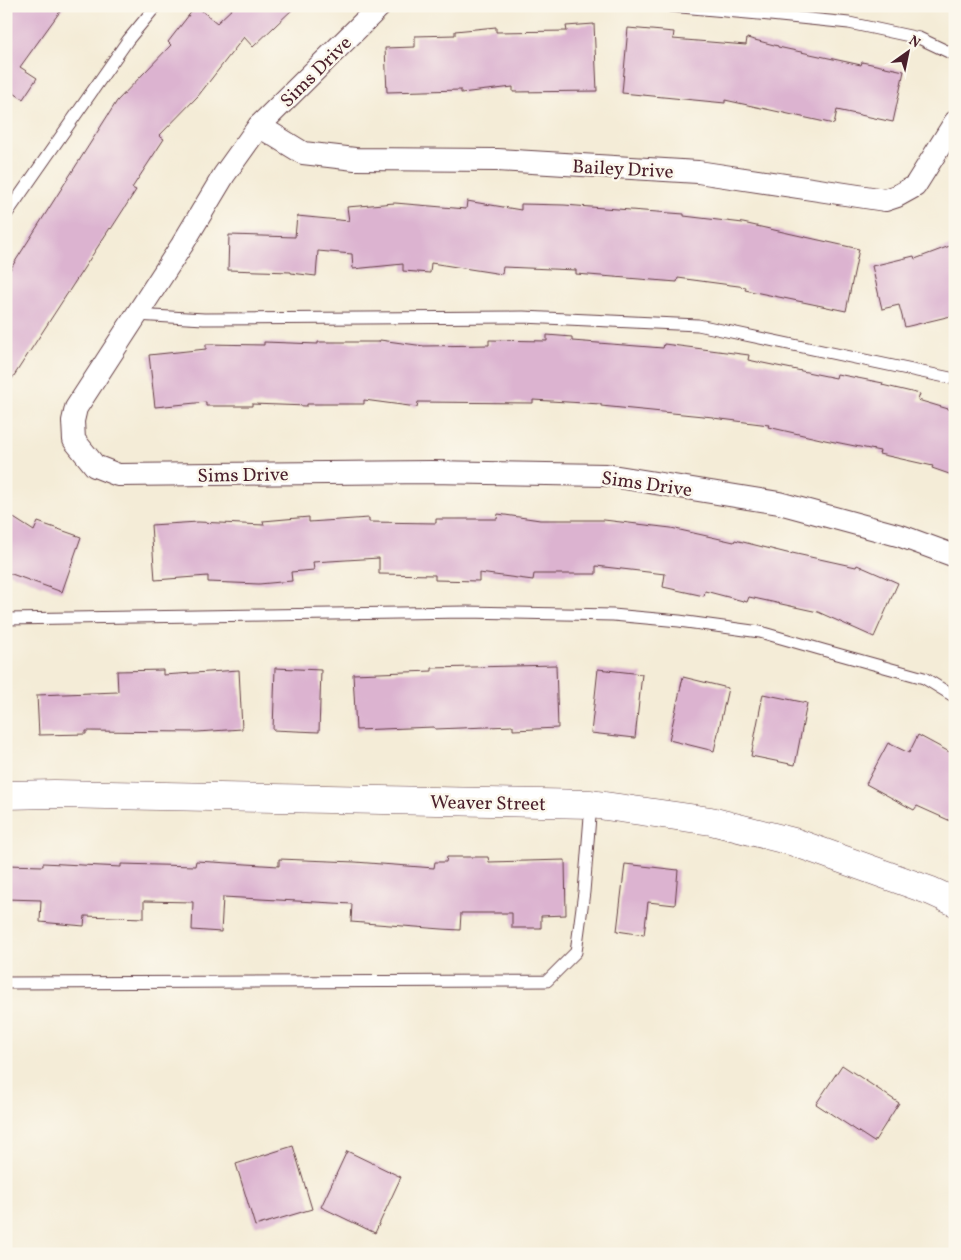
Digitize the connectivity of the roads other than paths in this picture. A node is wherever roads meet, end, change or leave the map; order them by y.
1 (156, 6) edge
2 (380, 6) edge
3 (670, 6) edge
4 (955, 55) edge
5 (955, 122) edge
6 (259, 126) junction
7 (6, 215) edge
8 (136, 315) junction
9 (955, 379) edge
10 (955, 556) edge
11 (6, 619) edge
12 (955, 697) edge
13 (6, 795) edge
14 (591, 804) junction
15 (955, 902) edge
16 (6, 983) edge

1 - 7 lane
2 - 6 street, Sims Drive
3 - 4 lane
5 - 6 street, Bailey Drive
6 - 8 street, Sims Drive
8 - 9 lane
8 - 10 street, Sims Drive
11 - 12 lane
13 - 14 street, Weaver Street
14 - 15 street, Weaver Street
14 - 16 lane

